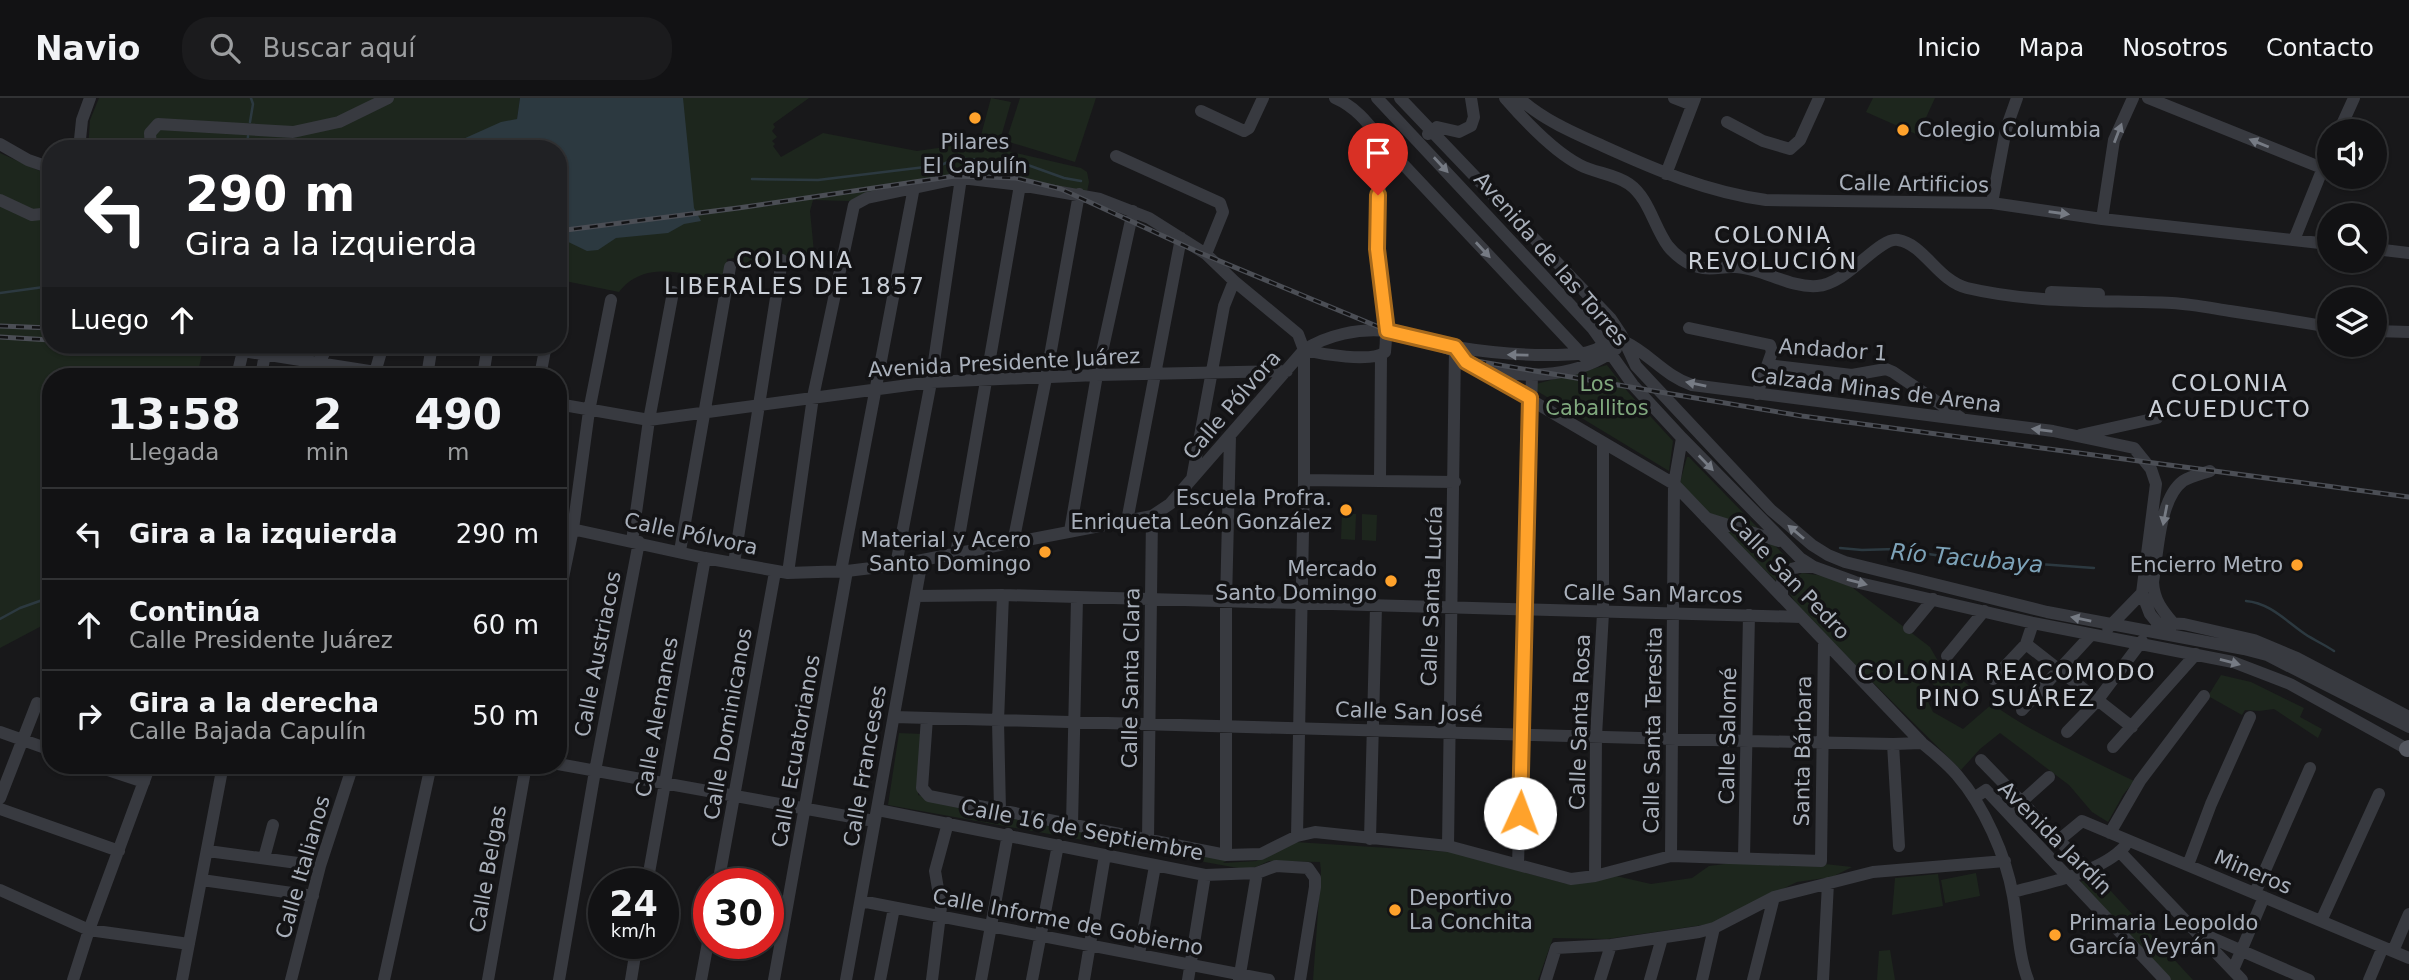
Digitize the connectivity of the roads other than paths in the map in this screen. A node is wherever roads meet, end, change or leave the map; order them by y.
1 (90, 98) edge
2 (388, 98) edge
3 (1264, 98) edge
4 (1335, 98) edge
5 (1377, 98) edge
6 (1401, 98) edge
7 (1471, 98) edge
8 (1505, 98) edge
9 (1519, 98) edge
10 (1674, 98) edge
11 (1819, 98) edge
12 (2017, 98) edge
13 (2133, 98) edge
14 (2148, 98) edge
15 (2354, 98) edge
16 (1694, 102) edge
17 (1201, 111) dead end
18 (2344, 119) edge
19 (1727, 122) dead end
20 (1432, 131) junction
21 (80, 140) edge
22 (150, 140) edge
23 (1420, 142) junction
24 (0, 144) edge
25 (1386, 146) junction
26 (1116, 156) dead end
27 (42, 165) edge
28 (2317, 166) edge
29 (1666, 174) junction
30 (961, 178) junction
31 (2317, 181) edge
32 (1020, 185) junction
33 (914, 187) junction
34 (1079, 194) junction
35 (0, 200) edge
36 (1992, 203) junction
37 (1133, 211) junction
38 (42, 214) edge
39 (2102, 219) junction
40 (1181, 238) junction
41 (2294, 240) junction
42 (2317, 243) edge
43 (2387, 250) edge
44 (2409, 253) edge
45 (1206, 254) junction
46 (782, 260) dead end
47 (730, 267) dead end
48 (1234, 281) junction
49 (673, 292) dead end
50 (1995, 293) junction
51 (611, 300) dead end
52 (2317, 317) edge
53 (2317, 325) edge
54 (2387, 325) edge
55 (2409, 325) edge
56 (1689, 328) dead end
57 (1387, 331) junction
58 (2387, 331) edge
59 (2409, 332) edge
60 (1623, 338) junction
61 (1455, 347) junction
62 (1304, 350) junction
63 (1608, 350) junction
64 (265, 354) joint
65 (323, 354) edge
66 (1381, 356) junction
67 (1586, 359) junction
68 (320, 362) junction
69 (1768, 365) junction
70 (1473, 366) junction
71 (262, 368) edge
72 (319, 368) edge
73 (347, 368) edge
74 (1287, 371) junction
75 (1210, 373) junction
76 (1097, 374) junction
77 (1153, 374) junction
78 (1532, 375) junction
79 (1046, 378) junction
80 (987, 380) junction
81 (931, 382) junction
82 (874, 388) junction
83 (1757, 394) junction
84 (813, 397) junction
85 (1530, 398) junction
86 (760, 404) junction
87 (567, 406) edge
88 (589, 411) junction
89 (704, 412) junction
90 (2157, 418) dead end
91 (649, 420) junction
92 (1965, 421) junction
93 (1230, 436) junction
94 (2077, 436) junction
95 (1682, 438) junction
96 (1603, 444) junction
97 (2210, 471) dead end
98 (1380, 479) junction
99 (1304, 480) junction
100 (1191, 482) junction
101 (1455, 482) junction
102 (1674, 484) junction
103 (1152, 516) junction
104 (1706, 518) junction
105 (1127, 521) junction
106 (567, 528) edge
107 (573, 529) junction
108 (1070, 531) junction
109 (635, 542) junction
110 (1784, 542) junction
111 (1013, 543) junction
112 (680, 551) junction
113 (956, 554) junction
114 (567, 558) edge
115 (705, 558) junction
116 (922, 560) junction
117 (734, 564) junction
118 (895, 565) junction
119 (1814, 567) junction
120 (844, 571) junction
121 (782, 572) junction
122 (2142, 593) junction
123 (1003, 595) junction
124 (916, 596) junction
125 (1782, 596) junction
126 (1077, 598) junction
127 (1933, 599) junction
128 (1152, 600) junction
129 (1226, 602) junction
130 (1301, 604) junction
131 (1376, 606) junction
132 (1450, 609) junction
133 (1526, 611) junction
134 (1984, 611) junction
135 (1604, 613) junction
136 (1674, 614) junction
137 (1749, 615) junction
138 (1801, 617) junction
139 (2033, 623) junction
140 (2112, 625) junction
141 (1909, 628) dead end
142 (2153, 629) junction
143 (2173, 629) junction
144 (2094, 635) junction
145 (1824, 642) junction
146 (2026, 644) junction
147 (2139, 644) junction
148 (2196, 654) junction
149 (1947, 656) dead end
150 (2060, 671) junction
151 (1993, 679) dead end
152 (2203, 696) dead end
153 (2097, 701) junction
154 (37, 703) dead end
155 (2022, 710) dead end
156 (894, 717) junction
157 (2250, 717) dead end
158 (2409, 717) edge
159 (927, 718) junction
160 (998, 721) junction
161 (1075, 723) junction
162 (1148, 724) junction
163 (1227, 726) junction
164 (2132, 727) junction
165 (2409, 727) edge
166 (1299, 728) junction
167 (1374, 730) junction
168 (0, 732) edge
169 (1448, 732) junction
170 (2067, 732) dead end
171 (1522, 734) junction
172 (1596, 736) junction
173 (1671, 738) junction
174 (23, 740) junction
175 (1748, 741) junction
176 (1822, 742) junction
177 (1922, 743) junction
178 (1893, 744) junction
179 (42, 747) edge
180 (2113, 747) dead end
181 (2408, 749) edge
182 (1981, 760) dead end
183 (567, 766) edge
184 (2310, 768) dead end
185 (595, 771) junction
186 (120, 774) edge
187 (147, 774) edge
188 (221, 774) edge
189 (350, 774) edge
190 (429, 774) edge
191 (524, 774) edge
192 (2049, 777) dead end
193 (144, 782) junction
194 (665, 783) junction
195 (2379, 794) dead end
196 (734, 795) junction
197 (1974, 797) junction
198 (0, 798) edge
199 (2022, 802) junction
200 (0, 809) edge
201 (805, 809) junction
202 (1000, 810) junction
203 (2008, 813) junction
204 (876, 816) junction
205 (948, 823) junction
206 (273, 825) dead end
207 (1072, 825) junction
208 (2110, 832) junction
209 (1008, 834) junction
210 (1297, 836) junction
211 (1370, 839) junction
212 (1148, 840) junction
213 (2059, 840) junction
214 (2130, 841) junction
215 (1058, 845) junction
216 (1448, 846) junction
217 (1899, 846) dead end
218 (119, 851) junction
219 (208, 851) junction
220 (2120, 852) junction
221 (1105, 855) junction
222 (1226, 855) junction
223 (1671, 856) junction
224 (264, 858) junction
225 (1744, 858) junction
226 (2005, 861) junction
227 (1518, 865) junction
228 (2188, 865) junction
229 (320, 866) junction
230 (1155, 866) junction
231 (650, 868) edge
232 (721, 868) edge
233 (2087, 869) junction
234 (1257, 873) junction
235 (1205, 875) junction
236 (1595, 876) junction
237 (2068, 876) junction
238 (202, 880) junction
239 (1828, 883) junction
240 (0, 890) edge
241 (2013, 892) junction
242 (2260, 895) junction
243 (313, 896) junction
244 (1774, 897) junction
245 (861, 901) junction
246 (894, 908) junction
247 (2409, 914) edge
248 (938, 916) junction
249 (2321, 921) junction
250 (990, 926) junction
251 (1714, 928) junction
252 (89, 930) junction
253 (2196, 931) junction
254 (1041, 936) junction
255 (1661, 938) junction
256 (189, 944) junction
257 (1611, 945) junction
258 (1091, 946) junction
259 (2388, 949) junction
260 (2241, 951) junction
261 (1824, 952) junction
262 (1139, 954) junction
263 (2409, 958) edge
264 (634, 959) edge
265 (705, 959) edge
266 (1189, 965) junction
267 (2238, 975) edge
268 (1240, 977) edge
269 (73, 980) edge
270 (182, 980) edge
271 (291, 980) edge
272 (384, 980) edge
273 (488, 980) edge
274 (559, 980) edge
275 (631, 980) edge
276 (701, 980) edge
277 (774, 980) edge
278 (846, 980) edge
279 (880, 980) edge
280 (932, 980) edge
281 (981, 980) edge
282 (1031, 980) edge
283 (1084, 980) edge
284 (1188, 980) edge
285 (1269, 980) edge
286 (1300, 980) edge
287 (1546, 980) edge
288 (1600, 980) edge
289 (1650, 980) edge
290 (1702, 980) edge
291 (1753, 980) edge
292 (1815, 980) edge
293 (1824, 980) edge
294 (2028, 980) edge
295 (2165, 980) edge
296 (2309, 980) edge
297 (2369, 980) edge

1 - 21 street
2 - 22 street
3 - 17 street
4 - 25 street
5 - 23 street, Avenida de las Torres
6 - 20 street, Avenida de las Torres
7 - 20 street
8 - 50 street
9 - 29 street, Calle Artificios
10 - 16 street
11 - 19 street
12 - 36 street
39 -> 13 street
28 -> 14 street
15 - 18 street
16 - 29 street
20 - 23 street
20 - 60 street, Avenida de las Torres
23 -> 63 street, Avenida de las Torres
24 - 27 street
25 - 57 street
25 -> 67 street
26 - 45 street
29 - 36 street, Calle Artificios
30 - 32 street
30 - 33 street
30 - 81 street
31 - 41 street
32 - 34 street
32 - 80 street
33 - 82 street, Calle Ecuatorianos
33 - 84 street, Calle Dominicanos
34 - 37 street
34 - 79 street
35 - 38 street
36 -> 39 street, Calle Artificios
37 - 40 street
37 - 76 street
39 - 41 street, Calle Artificios
40 - 45 street
40 - 77 street
41 - 42 street, Calle Artificios
43 - 44 street
45 - 48 street
46 - 86 street
47 - 89 street
48 - 62 street
48 - 75 street
49 - 91 street, Calle Austriacos
50 - 52 street
50 - 53 street
51 - 88 street
54 - 55 street
56 - 69 street
57 - 61 street
57 - 62 street
57 - 66 street
58 - 59 street
60 - 63 street
83 -> 60 street, Calzada Minas de Arena
140 -> 60 street, Avenida de las Torres
67 -> 61 street
61 - 70 street, Calle San Pedro
61 - 101 street, Calle Santa Lucía
62 - 66 street, Calle Pólvora
62 - 74 street, Calle Pólvora
62 - 99 street
63 - 67 street
63 - 95 street, Avenida de las Torres
64 - 68 street
64 - 71 street
65 - 68 street
66 - 98 street
67 - 78 street
68 - 72 street
68 - 73 street
69 - 83 street
69 - 92 street, Andador 1
70 - 78 street
70 - 85 street, Calle San Pedro
74 - 75 street, Avenida Presidente Juárez
74 - 93 street, Calle Pólvora
75 - 77 street, Avenida Presidente Juárez
75 - 100 street
76 - 77 street, Avenida Presidente Juárez
76 - 79 street, Avenida Presidente Juárez
76 - 108 street
77 - 105 street
78 - 85 street
79 - 80 street, Avenida Presidente Juárez
79 - 111 street
80 - 81 street, Avenida Presidente Juárez
80 - 113 street
81 - 82 street, Avenida Presidente Juárez
81 - 118 street
82 - 84 street, Avenida Presidente Juárez
82 - 120 street, Calle Ecuatorianos
83 - 92 street, Calzada Minas de Arena
84 - 86 street, Avenida Presidente Juárez
84 - 121 street, Calle Dominicanos
85 - 96 street, Calle San Pedro
85 - 133 street
86 - 89 street, Avenida Presidente Juárez
86 - 117 street
87 - 88 street, Avenida Presidente Juárez
88 - 91 street, Avenida Presidente Juárez
88 - 107 street
89 - 91 street, Avenida Presidente Juárez
89 - 112 street
90 - 94 street
91 - 109 street, Calle Austriacos
94 -> 92 street, Calzada Minas de Arena
93 - 100 street, Calle Pólvora
93 - 129 street
94 - 122 street, Calzada Minas de Arena
95 - 102 street, Calle Santa Teresita
95 -> 110 street, Avenida de las Torres
96 - 102 street, Calle San Pedro
96 - 135 street, Calle Santa Rosa
97 -> 143 street
98 - 99 street
98 - 101 street
99 - 130 street
100 - 103 street, Calle Pólvora
101 - 132 street, Calle Santa Lucía
102 - 104 street, Calle San Pedro
102 - 136 street, Calle Santa Teresita
103 - 105 street, Calle Pólvora
103 - 128 street, Calle Santa Clara
104 - 110 street
104 - 125 street, Calle San Pedro
105 - 108 street, Calle Pólvora
106 - 107 street, Calle Pólvora
107 - 109 street, Calle Pólvora
107 - 114 street
108 - 111 street, Calle Pólvora
109 - 112 street, Calle Pólvora
109 - 185 street, Calle Austriacos
110 - 119 street, Avenida de las Torres
111 - 113 street, Calle Pólvora
112 - 115 street, Calle Pólvora
113 - 116 street, Calle Pólvora
115 - 117 street, Calle Pólvora
115 - 194 street, Calle Alemanes
116 - 118 street, Calle Pólvora
116 - 124 street, Calle Franceses
117 - 121 street, Calle Pólvora
118 - 120 street, Calle Pólvora
119 - 125 street
119 -> 127 street, Avenida de las Torres
120 - 121 street, Calle Pólvora
120 - 201 street, Calle Ecuatorianos
121 - 196 street, Calle Dominicanos
122 - 140 street
122 - 142 street
123 - 124 street, Calle San Marcos
123 - 126 street, Calle San Marcos
123 - 160 street
124 - 156 street, Calle Franceses
125 - 138 street, Calle San Pedro
126 - 128 street, Calle San Marcos
126 - 161 street
127 - 134 street, Avenida de las Torres
127 - 141 street
128 - 129 street, Calle San Marcos
128 - 162 street, Calle Santa Clara
129 - 130 street, Calle San Marcos
129 - 163 street
130 - 131 street, Calle San Marcos
130 - 166 street
131 - 132 street, Calle San Marcos
131 - 167 street
132 - 133 street, Calle San Marcos
132 - 169 street, Calle Santa Lucía
133 - 135 street, Calle San Marcos
133 - 171 street
134 - 139 street, Avenida de las Torres
134 - 149 street
135 - 136 street, Calle San Marcos
135 - 172 street, Calle Santa Rosa
136 - 137 street, Calle San Marcos
136 - 173 street, Calle Santa Teresita
137 - 138 street, Calle San Marcos
137 - 175 street, Calle Salomé
138 - 145 street, Calle San Pedro
139 - 144 street, Avenida de las Torres
139 - 146 street
140 - 142 street, Avenida de las Torres
140 - 144 street
142 - 143 street, Avenida de las Torres
142 - 147 street
143 - 158 street, Avenida de las Torres
143 - 165 street, Avenida de las Torres
144 - 147 street, Avenida de las Torres
144 - 150 street
145 - 176 street, Santa Bárbara
145 - 177 street, Calle San Pedro
146 - 150 street
146 - 151 street
147 - 148 street, Avenida de las Torres
147 - 153 street
148 - 164 street
148 -> 181 street, Avenida de las Torres
150 - 153 street
150 - 155 street
152 - 208 street
153 - 164 street
153 - 170 street
154 - 174 street
156 - 159 street, Calle San José
156 - 204 street, Calle Franceses
157 - 228 street
159 - 160 street, Calle San José
159 - 202 street
160 - 161 street, Calle San José
160 - 202 street
161 - 162 street, Calle San José
161 - 207 street
162 - 163 street, Calle San José
162 - 212 street, Calle Santa Clara
163 - 166 street, Calle San José
163 - 222 street
164 - 180 street
166 - 167 street, Calle San José
166 - 210 street
167 - 169 street, Calle San José
167 - 211 street
168 - 174 street
169 - 171 street, Calle San José
169 - 216 street, Calle Santa Lucía
171 - 172 street, Calle San José
171 - 227 street
172 - 173 street, Calle San José
172 - 236 street, Calle Santa Rosa
173 - 175 street, Calle San José
173 - 223 street, Calle Santa Teresita
174 - 179 street
174 - 198 street
175 - 176 street, Calle San José
175 - 225 street, Calle Salomé
176 - 178 street, Calle San José
176 - 225 street, Santa Bárbara
177 - 178 street, Calle San José
177 - 197 street, Calle San Pedro
178 - 217 street
182 - 199 street, Avenida Jardín
183 - 185 street, Calle 16 de Septiembre
184 - 242 street
185 - 194 street, Calle 16 de Septiembre
185 - 274 street, Calle Austriacos
186 - 193 street
187 - 193 street
188 - 219 street
189 - 229 street, Calle Italianos
190 - 272 street
191 - 273 street, Calle Belgas
192 - 199 street
193 - 218 street
194 - 196 street, Calle 16 de Septiembre
194 - 231 street, Calle Alemanes
195 - 249 street
196 - 201 street, Calle 16 de Septiembre
196 - 232 street, Calle Dominicanos
197 - 203 street, Avenida Jardín
197 - 226 street, Calle San Pedro
199 - 203 street
199 - 213 street, Avenida Jardín
200 - 218 street
201 - 204 street, Calle 16 de Septiembre
201 - 277 street, Calle Ecuatorianos
202 - 207 street
203 - 237 street, Avenida Jardín
204 - 205 street, Calle 16 de Septiembre
204 - 245 street, Calle Franceses
205 - 209 street, Calle 16 de Septiembre
205 - 248 street
206 - 224 street
207 - 212 street
208 - 213 street, Mineros
208 - 214 street, Mineros
209 - 215 street, Calle 16 de Septiembre
209 - 250 street
210 - 211 street
210 - 222 street
211 - 216 street
212 - 222 street
213 - 233 street, Avenida Jardín
214 - 220 street
214 - 228 street, Mineros
215 - 221 street, Calle 16 de Septiembre
215 - 254 street
216 - 227 street
218 - 252 street
219 - 224 street
219 - 238 street
220 - 233 street
220 - 253 street
221 - 230 street, Calle 16 de Septiembre
221 - 258 street
223 - 225 street
223 - 236 street
224 - 229 street
226 - 239 street
226 - 241 street, Calle San Pedro
227 - 236 street
228 - 242 street, Mineros
229 - 243 street, Calle Italianos
230 - 235 street, Calle 16 de Septiembre
230 - 262 street
233 - 237 street
234 - 235 street, Calle 16 de Septiembre
234 - 268 street
234 - 286 street, Calle 16 de Septiembre
235 - 266 street
237 - 241 street
237 - 295 street, Avenida Jardín
238 - 243 street
238 - 256 street
239 - 244 street
239 - 261 street
240 - 252 street
241 - 294 street, Calle San Pedro
242 - 249 street, Mineros
242 - 260 street
243 - 271 street, Calle Italianos
244 - 251 street
244 - 291 street
245 - 246 street, Calle Informe de Gobierno
245 - 278 street, Calle Franceses
246 - 248 street, Calle Informe de Gobierno
246 - 279 street
247 - 259 street
248 - 250 street, Calle Informe de Gobierno
248 - 280 street
249 - 259 street, Mineros
250 - 254 street, Calle Informe de Gobierno
250 - 281 street
251 - 255 street
251 - 290 street
252 - 256 street
252 - 269 street
253 - 260 street
253 - 267 street
254 - 258 street, Calle Informe de Gobierno
254 - 282 street
255 - 257 street
255 - 289 street
256 - 270 street
257 - 287 street
257 - 288 street
258 - 262 street, Calle Informe de Gobierno
258 - 283 street
259 - 263 street, Mineros
259 - 297 street
260 - 267 street
260 - 296 street
261 - 292 street
261 - 293 street
262 - 266 street, Calle Informe de Gobierno
264 - 275 street
265 - 276 street
266 - 268 street, Calle Informe de Gobierno
266 - 284 street
268 - 285 street, Calle Informe de Gobierno

